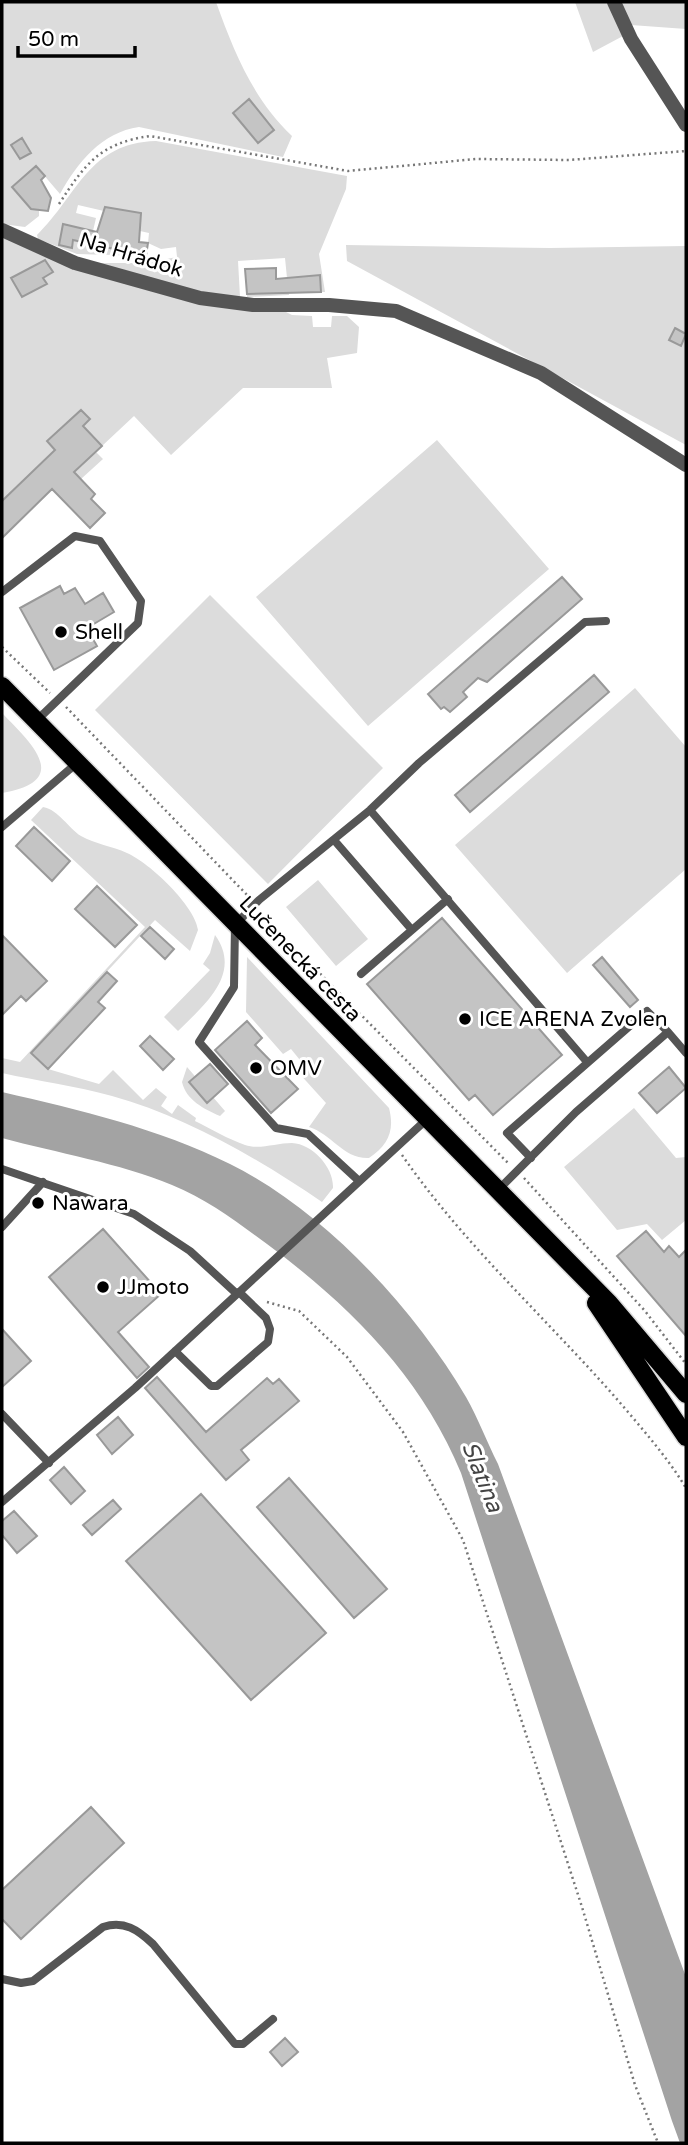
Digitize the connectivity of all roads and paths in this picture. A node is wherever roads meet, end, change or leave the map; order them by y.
1 (614, 2) edge
2 (686, 125) edge
3 (686, 151) edge
4 (59, 204) dead end
5 (2, 230) edge
6 (686, 465) edge
7 (2, 592) edge
8 (607, 621) dead end
9 (2, 648) edge
10 (2, 686) edge
11 (59, 700) junction
12 (36, 721) junction
13 (76, 763) junction
14 (370, 810) junction
15 (2, 827) edge
16 (334, 840) junction
17 (447, 899) junction
18 (253, 906) junction
19 (236, 925) junction
20 (412, 930) junction
21 (361, 974) dead end
22 (668, 1032) junction
23 (686, 1053) edge
24 (587, 1062) junction
25 (426, 1120) junction
26 (396, 1147) junction
27 (531, 1158) junction
28 (2, 1169) edge
29 (517, 1171) junction
30 (359, 1181) junction
31 (43, 1182) junction
32 (496, 1192) junction
33 (2, 1227) edge
34 (567, 1263) junction
35 (238, 1293) junction
36 (175, 1350) junction
37 (686, 1364) edge
38 (686, 1394) edge
39 (2, 1415) edge
40 (686, 1437) edge
41 (49, 1463) junction
42 (686, 1488) edge
43 (2, 1502) edge
44 (2, 1979) edge
45 (273, 2019) dead end
46 (658, 2143) edge

1 - 2 street
3 - 4 path
5 - 6 street, Na Hrádok
7 - 11 lane
8 - 14 lane
9 - 11 path
10 - 12 main road, Lučenecká cesta
11 - 12 lane
11 - 18 path
12 - 13 main road, Lučenecká cesta
13 - 15 lane
13 - 19 main road, Lučenecká cesta
14 - 16 lane
14 - 17 lane
16 - 18 lane
16 - 20 lane
17 - 20 lane
17 - 24 lane
18 - 19 lane
18 - 29 path
19 - 25 main road, Lučenecká cesta
19 - 30 lane
20 - 21 lane
22 - 23 lane
22 - 24 lane
22 - 27 lane
24 - 27 lane
25 - 26 lane
25 - 32 main road, Lučenecká cesta
26 - 30 lane
26 - 42 path
27 - 29 lane
28 - 31 lane
29 - 32 lane
29 - 37 path
30 - 35 lane
31 - 33 lane
31 - 35 lane
32 - 34 main road, Lučenecká cesta
34 - 38 main road, Lučenecká cesta
34 - 40 main road, Lučenecká cesta
35 - 36 lane
35 - 36 lane
35 - 46 path
36 - 41 lane
39 - 41 lane
41 - 43 lane
44 - 45 lane

